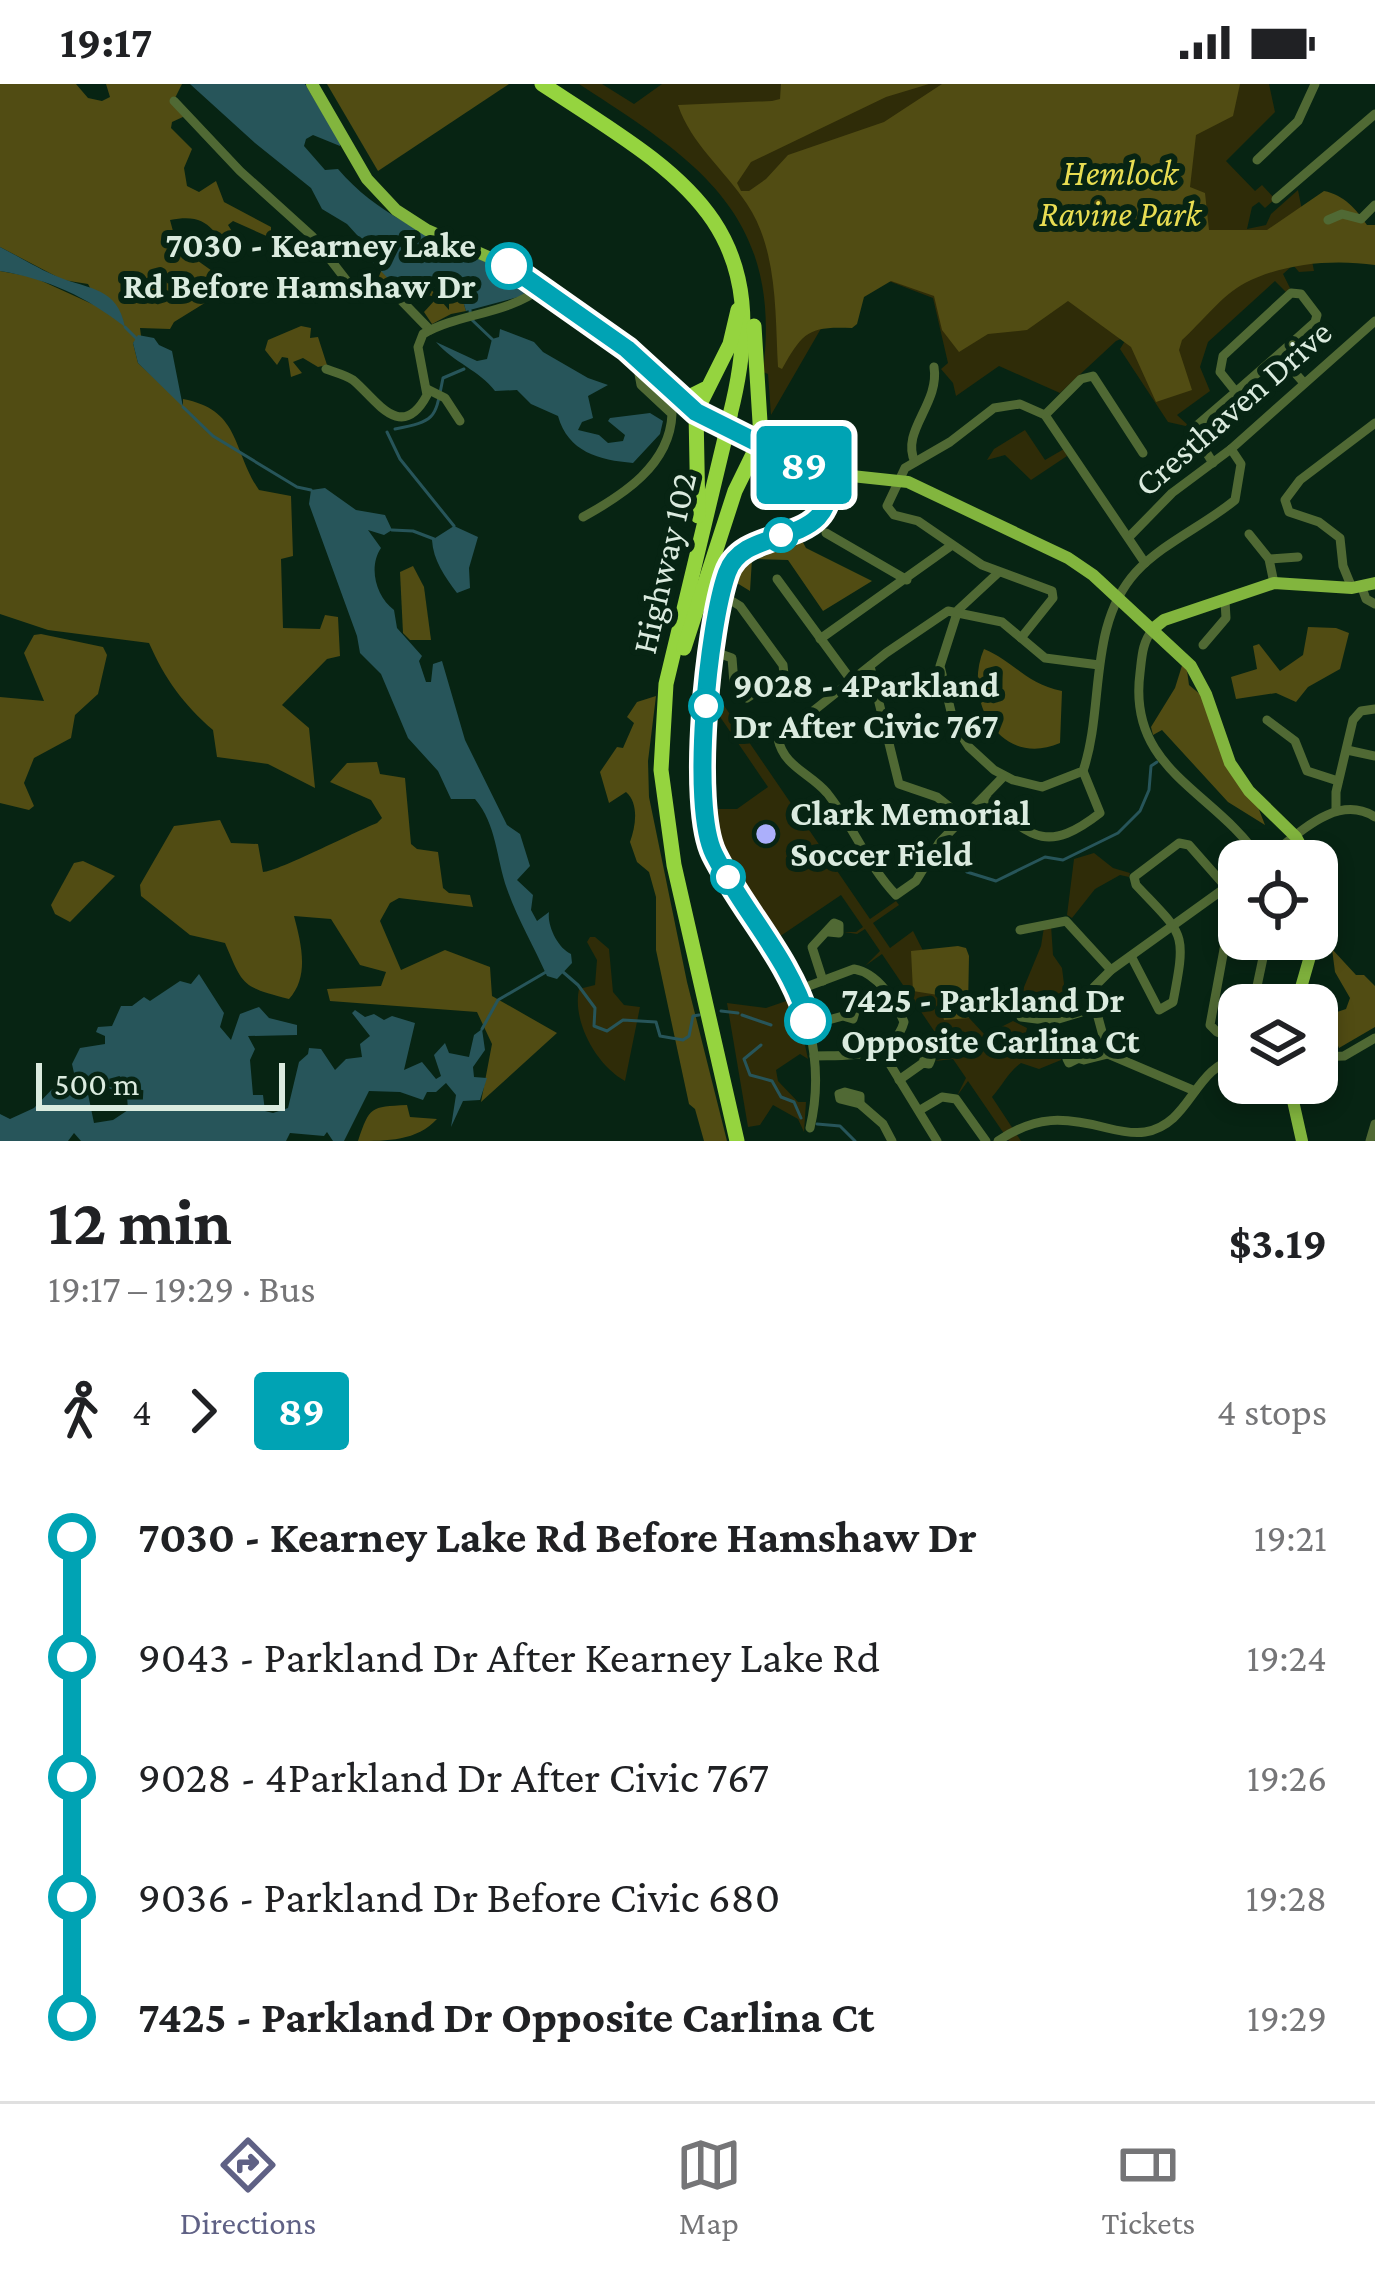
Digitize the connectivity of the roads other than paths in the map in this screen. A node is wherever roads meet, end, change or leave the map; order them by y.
1 (313, 84) edge
2 (542, 84) edge
3 (553, 84) edge
4 (1316, 84) edge
5 (174, 101) dead end
6 (1375, 114) edge
7 (1257, 160) dead end
8 (1276, 199) dead end
9 (1375, 205) edge
10 (1328, 220) dead end
11 (733, 265) junction
12 (747, 282) junction
13 (541, 288) junction
14 (1375, 321) edge
15 (430, 330) junction
16 (1279, 356) junction
17 (645, 365) junction
18 (934, 367) dead end
19 (326, 369) dead end
20 (1304, 383) junction
21 (707, 386) junction
22 (668, 388) junction
23 (435, 392) junction
24 (1236, 392) junction
25 (696, 412) junction
26 (733, 415) junction
27 (1046, 416) junction
28 (460, 421) dead end
29 (1375, 423) edge
30 (728, 439) junction
31 (770, 445) junction
32 (1231, 449) junction
33 (1144, 453) dead end
34 (752, 460) junction
35 (915, 462) junction
36 (1214, 463) junction
37 (833, 474) junction
38 (897, 478) junction
39 (584, 517) dead end
40 (826, 533) dead end
41 (1249, 534) dead end
42 (1129, 537) junction
43 (952, 545) junction
44 (1298, 557) dead end
45 (1269, 559) junction
46 (1145, 563) junction
47 (1000, 572) junction
48 (777, 579) dead end
49 (907, 580) junction
50 (1274, 583) junction
51 (1363, 586) edge
52 (722, 595) junction
53 (1120, 599) junction
54 (1226, 601) junction
55 (1375, 604) edge
56 (958, 610) junction
57 (1137, 614) junction
58 (1175, 618) junction
59 (1154, 628) junction
60 (1022, 638) junction
61 (676, 639) junction
62 (820, 639) junction
63 (1173, 641) junction
64 (1203, 646) dead end
65 (709, 650) junction
66 (678, 665) junction
67 (1100, 665) junction
68 (870, 666) junction
69 (850, 680) junction
70 (1375, 709) edge
71 (1267, 721) dead end
72 (1347, 750) junction
73 (1375, 756) edge
74 (1083, 771) junction
75 (1004, 776) junction
76 (1339, 781) junction
77 (986, 797) junction
78 (1336, 810) junction
79 (1375, 817) edge
80 (965, 819) junction
81 (1298, 835) junction
82 (1244, 840) edge
83 (1291, 840) edge
84 (1301, 840) edge
85 (1218, 878) edge
86 (1218, 893) edge
87 (1173, 925) junction
88 (1020, 930) dead end
89 (829, 932) dead end
90 (1131, 956) junction
91 (1111, 970) junction
92 (823, 981) junction
93 (1218, 986) edge
94 (798, 990) junction
95 (1095, 1008) junction
96 (843, 1016) dead end
97 (1021, 1017) dead end
98 (810, 1025) junction
99 (1218, 1032) edge
100 (1375, 1038) edge
101 (880, 1048) junction
102 (1108, 1054) junction
103 (814, 1056) junction
104 (1338, 1056) edge
105 (1077, 1059) dead end
106 (923, 1063) dead end
107 (1218, 1066) edge
108 (899, 1080) junction
109 (1195, 1091) junction
110 (860, 1104) dead end
111 (1290, 1104) edge
112 (920, 1110) junction
113 (1093, 1124) junction
114 (1375, 1124) edge
115 (1148, 1136) edge
116 (934, 1139) edge
117 (740, 1141) edge
118 (810, 1141) edge
119 (892, 1141) edge
120 (986, 1141) edge
121 (998, 1141) edge
122 (1090, 1141) edge
123 (1298, 1141) edge
124 (1370, 1141) edge

1 - 13 main road
2 - 11 highway, Highway 102
3 - 12 highway, Highway 102
4 - 7 street
5 - 15 street
6 - 8 street
9 - 10 street
11 - 21 highway
11 - 26 highway, Highway 102
12 - 26 highway, Highway 102
12 - 31 highway
13 - 15 street
13 - 17 main road
14 - 20 street, Cresthaven Drive
15 - 23 street
16 - 20 street
16 - 24 street
16 - 24 street
17 - 22 main road
17 - 39 street
18 - 35 street
19 - 23 street
20 - 32 street, Cresthaven Drive
21 - 22 highway
21 - 25 highway
22 - 25 main road
23 - 28 street
24 - 36 street
25 - 31 main road
25 - 61 highway
26 - 30 highway, Highway 102, bridge
27 - 33 street
27 - 35 street
27 - 42 street
29 - 51 street
30 - 61 highway, Highway 102
30 - 66 highway, Highway 102
31 - 34 highway
31 - 34 highway
31 - 37 main road
32 - 36 street, Cresthaven Drive
32 - 46 street
34 - 66 highway
35 - 38 street
36 - 42 street, Cresthaven Drive
37 - 38 main road
37 - 52 street
38 - 43 street
38 - 53 main road
40 - 49 street
41 - 45 street
42 - 46 street
43 - 47 street
43 - 49 street
44 - 45 street
45 - 50 street
46 - 53 street
47 - 56 street
47 - 60 street
48 - 62 street
49 - 62 street
50 - 51 main road
50 - 54 main road
51 - 55 street
52 - 65 street
52 - 65 street
53 - 57 main road
53 - 67 street
54 - 58 main road
54 - 64 street
56 - 60 street
56 - 68 street
56 - 75 street
57 - 58 main road
57 - 59 main road
58 - 59 main road
58 - 63 main road
59 - 63 main road
59 - 81 main road
59 - 82 street
60 - 67 street
61 - 117 highway, Highway 102
62 - 69 street
63 - 81 main road
65 - 94 street
66 - 117 highway, Highway 102
67 - 74 street
68 - 69 street
68 - 80 street
69 - 80 street
70 - 72 street
71 - 76 street
72 - 73 street
72 - 76 street
74 - 75 street
74 - 77 street
75 - 77 street
76 - 78 street
77 - 80 street
78 - 79 street
78 - 81 street
81 - 83 street
81 - 84 main road
85 - 87 street
86 - 87 street
87 - 90 street
87 - 90 street
88 - 91 street
89 - 92 street
90 - 91 street
91 - 95 street
92 - 94 street
92 - 101 street
93 - 99 street
94 - 98 street
95 - 97 street
95 - 102 street
96 - 98 street
98 - 103 street
100 - 104 street
101 - 103 street
101 - 108 street
102 - 105 street
102 - 109 street
103 - 118 street
106 - 108 street
107 - 109 street
108 - 112 street
109 - 115 street
110 - 119 street
111 - 123 main road
112 - 116 street
112 - 120 street
113 - 115 street
113 - 121 street
113 - 122 street
114 - 124 street

